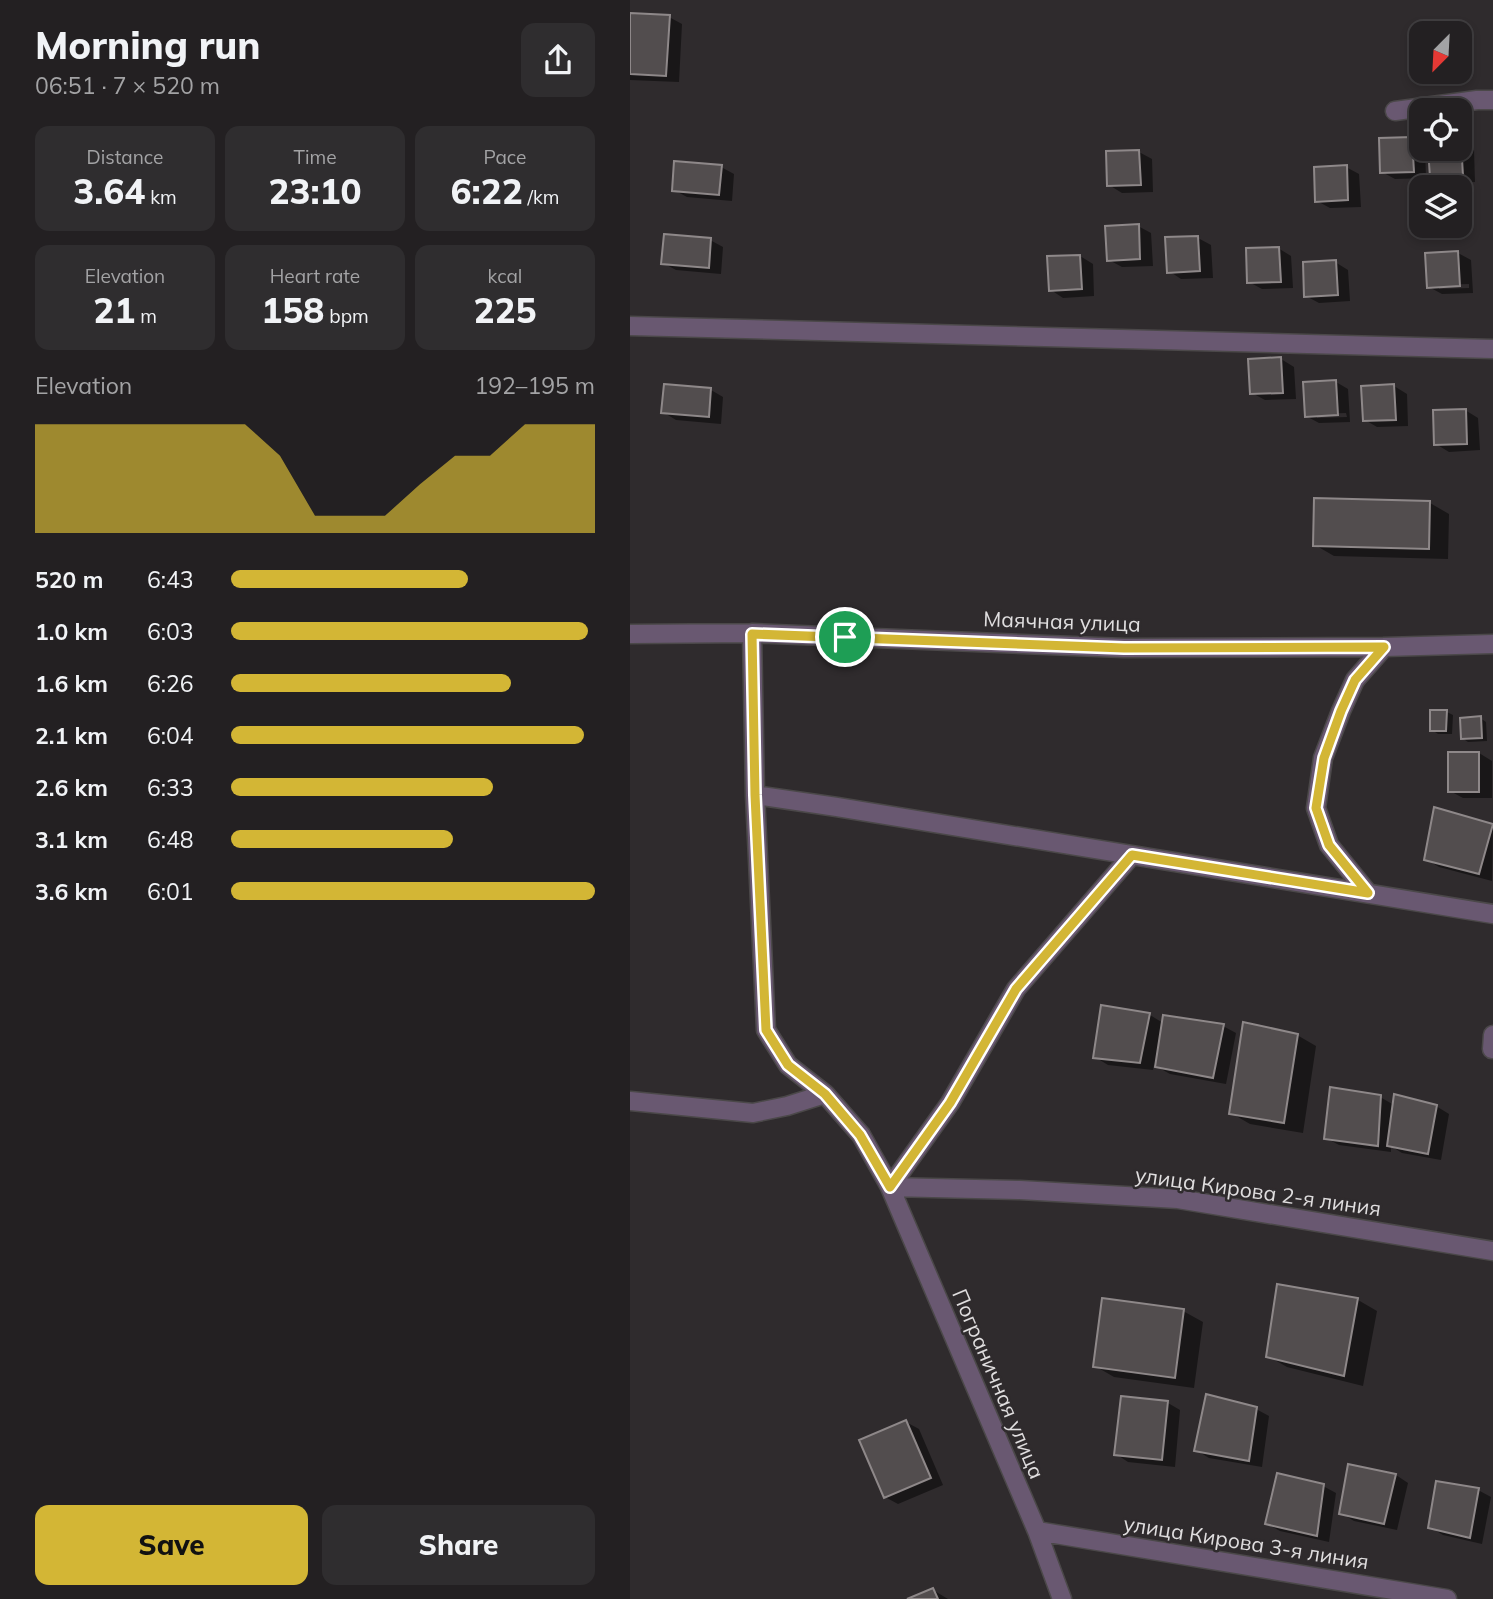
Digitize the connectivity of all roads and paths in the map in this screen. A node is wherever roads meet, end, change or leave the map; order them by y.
1 (1493, 100) edge
2 (1395, 111) dead end
3 (630, 326) edge
4 (1493, 349) edge
5 (630, 634) edge
6 (752, 634) junction
7 (1493, 645) edge
8 (1384, 647) junction
9 (755, 795) junction
10 (1132, 855) junction
11 (1368, 893) junction
12 (1493, 914) edge
13 (1493, 1035) edge
14 (1492, 1049) edge
15 (825, 1094) junction
16 (630, 1101) edge
17 (890, 1187) junction
18 (1493, 1251) edge
19 (1037, 1531) junction
20 (1062, 1599) edge
21 (1447, 1599) edge

1 - 2 street
3 - 4 street
5 - 6 street, Маячная улица
6 - 8 street, Маячная улица
6 - 9 street, Пограничная улица
7 - 8 street, Маячная улица
8 - 11 street
9 - 10 street
9 - 15 street, Пограничная улица
10 - 11 street
10 - 17 street
11 - 12 street
13 - 14 street
15 - 16 street
15 - 17 street, Пограничная улица
17 - 18 street, улица Кирова 2-я линия
17 - 19 street, Пограничная улица
19 - 20 street, Пограничная улица
19 - 21 street, улица Кирова 3-я линия

